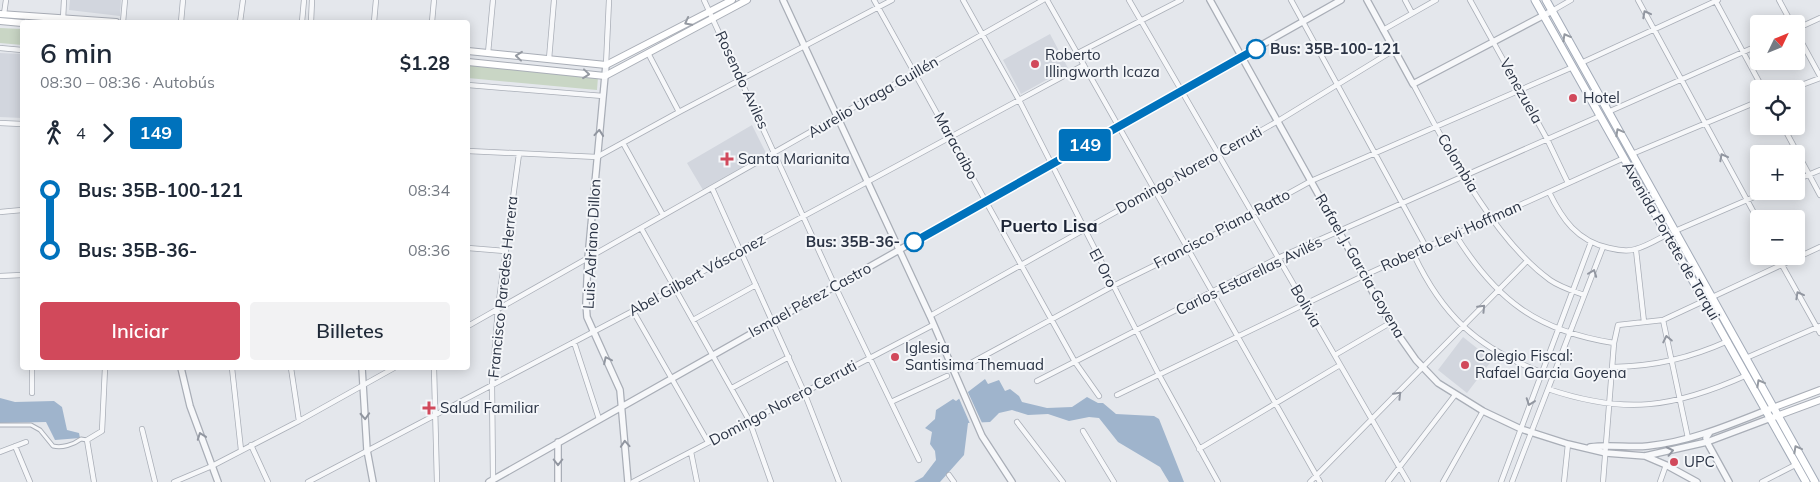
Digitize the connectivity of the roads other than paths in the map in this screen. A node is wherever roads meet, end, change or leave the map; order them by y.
1 (6, 0) edge
2 (64, 0) edge
3 (125, 0) edge
4 (183, 0) edge
5 (243, 0) edge
6 (304, 0) edge
7 (312, 0) edge
8 (376, 0) edge
9 (434, 0) edge
10 (486, 0) edge
11 (493, 0) edge
12 (554, 0) edge
13 (609, 0) edge
14 (704, 0) edge
15 (732, 0) edge
16 (747, 0) edge
17 (783, 0) edge
18 (874, 0) edge
19 (892, 0) edge
20 (962, 0) edge
21 (1043, 0) edge
22 (1047, 0) edge
23 (1129, 0) edge
24 (1181, 0) edge
25 (1210, 0) edge
26 (1291, 0) edge
27 (1340, 0) edge
28 (1367, 0) edge
29 (1404, 0) edge
30 (1436, 0) edge
31 (1470, 0) edge
32 (1535, 0) edge
33 (1546, 0) edge
34 (1572, 0) edge
35 (1638, 0) edge
36 (1716, 0) edge
37 (1779, 0) edge
38 (878, 8) junction
39 (1552, 10) junction
40 (1412, 13) junction
41 (2, 14) edge
42 (712, 14) junction
43 (1544, 15) junction
44 (1787, 15) edge
45 (1820, 18) edge
46 (63, 19) junction
47 (81, 20) edge
48 (123, 20) edge
49 (181, 20) edge
50 (240, 20) edge
51 (302, 20) edge
52 (310, 20) edge
53 (374, 20) edge
54 (432, 20) edge
55 (0, 21) edge
56 (1142, 22) junction
57 (1303, 22) junction
58 (20, 23) edge
59 (1805, 26) edge
60 (1383, 30) junction
61 (1655, 30) junction
62 (984, 34) junction
63 (1493, 41) junction
64 (805, 46) junction
65 (0, 48) edge
66 (1805, 48) edge
67 (1750, 49) edge
68 (20, 50) edge
69 (1394, 50) junction
70 (470, 51) edge
71 (1743, 52) junction
72 (488, 53) junction
73 (648, 53) junction
74 (1078, 54) junction
75 (1242, 57) junction
76 (549, 59) junction
77 (470, 62) edge
78 (1581, 63) junction
79 (606, 65) junction
80 (1084, 65) junction
81 (1573, 67) junction
82 (915, 73) junction
83 (605, 76) junction
84 (1820, 77) edge
85 (1681, 79) junction
86 (740, 80) junction
87 (1758, 80) edge
88 (1805, 83) edge
89 (1337, 84) junction
90 (1413, 84) junction
91 (470, 85) edge
92 (1520, 90) junction
93 (1182, 91) junction
94 (603, 96) junction
95 (1019, 100) junction
96 (1750, 105) edge
97 (679, 112) junction
98 (1608, 112) junction
99 (1600, 116) junction
100 (838, 117) junction
101 (1278, 121) junction
102 (0, 123) edge
103 (20, 124) edge
104 (1705, 124) junction
105 (1119, 126) junction
106 (1436, 126) junction
107 (1788, 135) edge
108 (951, 137) junction
109 (1547, 139) junction
110 (623, 143) junction
111 (470, 151) edge
112 (1374, 152) junction
113 (775, 153) junction
114 (519, 154) junction
115 (1218, 154) junction
116 (1632, 154) junction
117 (597, 158) junction
118 (1624, 158) junction
119 (1051, 164) junction
120 (1820, 170) edge
121 (1809, 174) junction
122 (1465, 176) junction
123 (1805, 176) edge
124 (868, 181) junction
125 (1311, 181) junction
126 (1568, 183) junction
127 (712, 188) junction
128 (1155, 189) junction
129 (1549, 192) junction
130 (1820, 195) edge
131 (1750, 198) edge
132 (1746, 200) junction
133 (987, 201) junction
134 (1403, 204) junction
135 (20, 210) edge
136 (1752, 210) edge
137 (0, 212) edge
138 (1252, 212) junction
139 (663, 215) junction
140 (804, 216) junction
141 (1492, 218) junction
142 (641, 228) junction
143 (1083, 230) junction
144 (1339, 232) junction
145 (1671, 233) junction
146 (1455, 234) junction
147 (1591, 242) junction
148 (1426, 247) junction
149 (1603, 247) junction
150 (1820, 247) edge
151 (470, 248) edge
152 (1188, 249) junction
153 (899, 250) junction
154 (1636, 250) junction
155 (505, 251) junction
156 (739, 251) junction
157 (1413, 253) junction
158 (1805, 254) edge
159 (588, 258) junction
160 (1278, 258) junction
161 (1527, 261) junction
162 (1022, 265) junction
163 (1780, 265) edge
164 (1783, 265) edge
165 (0, 276) edge
166 (20, 276) edge
167 (1363, 276) junction
168 (756, 285) junction
169 (835, 286) junction
170 (1113, 286) junction
171 (674, 287) junction
172 (1498, 291) junction
173 (1572, 291) junction
174 (1213, 292) junction
175 (1584, 295) junction
176 (1708, 298) junction
177 (1305, 304) junction
178 (498, 308) junction
179 (633, 311) junction
180 (930, 316) junction
181 (694, 320) junction
182 (771, 320) junction
183 (1052, 320) junction
184 (1663, 320) junction
185 (1644, 322) junction
186 (1390, 323) junction
187 (470, 325) edge
188 (933, 325) junction
189 (1463, 327) junction
190 (1818, 327) edge
191 (1557, 329) junction
192 (594, 332) junction
193 (1137, 332) junction
194 (1569, 333) junction
195 (1820, 333) edge
196 (1238, 337) junction
197 (1728, 341) junction
198 (574, 342) junction
199 (1614, 343) junction
200 (714, 354) junction
201 (1334, 355) junction
202 (789, 357) junction
203 (870, 358) junction
204 (1746, 358) junction
205 (1075, 362) junction
206 (1672, 362) junction
207 (1340, 365) junction
208 (1614, 367) junction
209 (1423, 368) junction
210 (960, 369) dead end
211 (32, 370) edge
212 (105, 370) edge
213 (181, 370) edge
214 (232, 370) edge
215 (291, 370) edge
216 (362, 370) edge
217 (390, 370) edge
218 (434, 370) edge
219 (1540, 372) junction
220 (1159, 375) junction
221 (1747, 375) junction
222 (947, 376) dead end
223 (671, 379) junction
224 (1037, 382) dead end
225 (363, 385) junction
226 (492, 385) junction
227 (732, 388) junction
228 (1548, 389) junction
229 (1820, 390) edge
230 (804, 392) junction
231 (32, 393) dead end
232 (1117, 395) dead end
233 (1455, 395) junction
234 (1099, 396) dead end
235 (1680, 400) junction
236 (1820, 400) edge
237 (891, 402) junction
238 (1275, 404) junction
239 (1610, 405) junction
240 (623, 406) junction
241 (1770, 409) junction
242 (1483, 411) junction
243 (436, 416) junction
244 (1775, 417) junction
245 (599, 419) junction
246 (749, 420) junction
247 (298, 421) junction
248 (1373, 421) junction
249 (1017, 422) dead end
250 (0, 425) edge
251 (142, 429) dead end
252 (1521, 429) junction
253 (1083, 431) dead end
254 (1531, 432) junction
255 (1710, 432) junction
256 (1688, 438) junction
257 (87, 440) junction
258 (26, 442) dead end
259 (558, 442) junction
260 (708, 442) junction
261 (1707, 442) junction
262 (1568, 444) junction
263 (251, 445) junction
264 (1607, 445) junction
265 (15, 446) junction
266 (1588, 448) junction
267 (1199, 449) junction
268 (241, 450) junction
269 (367, 450) junction
270 (0, 452) edge
271 (692, 452) junction
272 (1606, 454) junction
273 (1644, 456) junction
274 (919, 460) dead end
275 (1797, 464) junction
276 (1666, 465) junction
277 (212, 466) junction
278 (1399, 467) junction
279 (949, 475) dead end
280 (1316, 476) junction
281 (491, 481) edge
282 (30, 482) edge
283 (94, 482) edge
284 (155, 482) edge
285 (174, 482) edge
286 (218, 482) edge
287 (268, 482) edge
288 (308, 482) edge
289 (373, 482) edge
290 (437, 482) edge
291 (558, 482) edge
292 (628, 482) edge
293 (633, 482) edge
294 (697, 482) edge
295 (771, 482) edge
296 (839, 482) edge
297 (954, 482) edge
298 (1012, 482) edge
299 (1062, 482) edge
300 (1114, 482) edge
301 (1218, 482) edge
302 (1310, 482) edge
303 (1320, 482) edge
304 (1388, 482) edge
305 (1408, 482) edge
306 (1443, 482) edge
307 (1501, 482) edge
308 (1512, 482) edge
309 (1564, 482) edge
310 (1604, 482) edge
311 (1660, 482) edge
312 (1697, 482) edge
313 (1729, 482) edge
314 (1762, 482) edge
315 (1806, 482) edge
316 (1815, 482) edge

1 - 41 street
2 - 46 street
3 - 48 street
4 - 49 street
5 - 50 street
6 - 51 street
7 - 52 street
8 - 53 street
9 - 54 street
10 - 11 street
11 - 72 street
12 - 76 street
13 - 79 street, Luis Adriano Dillon
14 - 42 street, Rosendo Aviles
15 - 42 main road
16 - 42 main road
17 - 64 street
18 - 38 street, Maracaibo
19 - 38 street
20 - 62 street, El Oro
21 - 62 street, Aurelio Uraga Guillén
22 - 74 street
23 - 56 street, Bolivia
24 - 56 street
25 - 75 street, Rafael J. Garcia Goyena
26 - 57 street
27 - 57 street, Ismael Pérez Castro
28 - 60 street, Colombia
29 - 40 street
30 - 40 street
31 - 63 street, Venezuela
32 - 43 main road, Avenida Portete de Tarqui
33 - 39 main road, Avenida Portete de Tarqui
34 - 39 street
61 -> 35 street
36 - 61 street
36 - 71 street
37 - 44 street
38 - 64 street
38 - 82 street, Maracaibo
39 - 43 street
78 -> 39 main road, Avenida Portete de Tarqui
40 - 60 street
41 - 46 main road
42 - 73 main road
42 -> 79 main road
42 - 86 street, Rosendo Aviles
43 - 63 street
43 - 81 main road, Avenida Portete de Tarqui
45 - 59 street
46 - 47 main road
55 - 58 main road
56 - 74 street
56 - 93 street, Bolivia
57 - 75 street, Ismael Pérez Castro
57 - 89 street
60 - 69 street, Colombia
61 - 78 street
61 - 85 street
62 - 82 street, Aurelio Uraga Guillén
62 - 95 street, El Oro
63 - 90 street
63 - 92 street, Venezuela
64 - 86 street
64 - 100 street
65 - 68 street
66 - 84 street
67 - 71 street
69 - 89 street, Domingo Norero Cerruti
69 - 90 street, Colombia
70 - 72 main road
71 - 85 street
71 - 87 street
76 -> 72 main road
73 - 83 main road
73 - 97 street
74 - 80 street
75 - 93 street, Ismael Pérez Castro
75 - 101 street, Rafael J. Garcia Goyena
76 - 79 main road
77 -> 83 main road
78 - 98 main road, Avenida Portete de Tarqui
79 - 83 street, Luis Adriano Dillon
80 - 95 street, Abel Gilbert Vásconez
80 - 105 street
81 - 92 street, Francisco Piana Ratto
81 - 99 main road, Avenida Portete de Tarqui
82 - 100 street, Aurelio Uraga Guillén
82 - 108 street, Maracaibo
83 - 94 street, Luis Adriano Dillon
84 - 88 street
85 - 98 street
85 - 104 street
86 - 97 street
86 - 113 street, Rosendo Aviles
89 - 101 street, Domingo Norero Cerruti
89 - 112 street
90 - 106 street, Colombia
91 - 94 street
92 - 106 street, Francisco Piana Ratto
92 - 109 street, Venezuela
93 - 105 street, Ismael Pérez Castro
93 - 115 street, Bolivia
117 -> 94 street, Luis Adriano Dillon
95 - 108 street, Abel Gilbert Vásconez
95 - 119 street, El Oro
96 - 104 street
97 - 110 street
116 -> 98 main road, Avenida Portete de Tarqui
99 - 109 street, Carlos Estarellas Avilés
99 - 118 main road, Avenida Portete de Tarqui
100 - 113 street, Aurelio Uraga Guillén
100 - 124 street
101 - 115 street, Domingo Norero Cerruti
101 - 125 street, Rafael J. Garcia Goyena
102 - 103 street
104 - 116 street
132 -> 104 street
105 - 119 street, Ismael Pérez Castro
105 - 128 street
106 - 112 street, Francisco Piana Ratto
106 - 122 street, Colombia
107 - 121 street
108 - 124 street, Abel Gilbert Vásconez
108 - 133 street, Maracaibo
109 - 122 street, Carlos Estarellas Avilés
109 - 126 street, Venezuela
110 - 117 street
110 - 139 street
111 - 114 street
112 - 125 street, Francisco Piana Ratto
112 - 134 street
113 - 127 street, Aurelio Uraga Guillén
113 - 140 street, Rosendo Aviles
114 - 117 street
114 - 155 street, Francisco Paredes Herrera
115 - 128 street, Domingo Norero Cerruti
115 - 138 street, Bolivia
116 - 145 main road, Avenida Portete de Tarqui
117 - 159 street, Luis Adriano Dillon
118 - 126 street, Roberto Levi Hoffman
118 - 145 main road, Avenida Portete de Tarqui
119 - 133 street, Ismael Pérez Castro
119 - 143 street, El Oro
120 - 121 street
121 - 123 street
121 - 130 street
122 - 134 street, Carlos Estarellas Avilés
122 - 141 street, Colombia
124 - 140 street, Abel Gilbert Vásconez
124 - 153 street
125 - 138 street, Francisco Piana Ratto
125 - 144 street, Rafael J. Garcia Goyena
126 - 129 street, Roberto Levi Hoffman
127 - 139 street, Aurelio Uraga Guillén
127 - 156 street
128 - 143 street, Domingo Norero Cerruti
128 - 152 street
129 - 141 street, Roberto Levi Hoffman
129 - 147 street
131 - 132 street
132 - 136 street
132 - 145 street
133 - 153 street, Ismael Pérez Castro
133 - 162 street, Maracaibo
134 - 144 street, Carlos Estarellas Avilés
134 - 148 street
135 - 137 street
138 - 152 street, Francisco Piana Ratto
138 - 160 street, Bolivia
139 - 142 street, Aurelio Uraga Guillén
140 - 156 street, Abel Gilbert Vásconez
140 - 169 street, Rosendo Aviles
141 - 146 street, Roberto Levi Hoffman
141 - 161 street, Colombia
142 - 159 street, Aurelio Uraga Guillén
142 - 171 street
143 - 162 street, Domingo Norero Cerruti
143 - 170 street, El Oro
144 - 160 street, Carlos Estarellas Avilés
144 - 167 street, Rafael J. Garcia Goyena
145 - 154 street
145 - 176 main road, Avenida Portete de Tarqui
146 - 148 street, Roberto Levi Hoffman
146 - 172 street
147 - 149 street
147 - 173 street
148 - 157 street, Roberto Levi Hoffman
149 - 154 street
175 -> 149 street
150 - 158 street
151 - 155 street
152 - 170 street, Francisco Piana Ratto
152 - 174 street
153 - 169 street, Ismael Pérez Castro
153 - 180 street
154 - 185 street
155 - 178 street, Francisco Paredes Herrera
156 - 168 street
156 - 171 street, Abel Gilbert Vásconez
157 - 167 street, Roberto Levi Hoffman
157 - 189 street
159 - 178 street, Aurelio Uraga Guillén
159 - 192 street, Luis Adriano Dillon
160 - 174 street, Carlos Estarellas Avilés
160 - 177 street, Bolivia
161 - 172 street
161 - 173 street, Colombia
162 - 180 street, Domingo Norero Cerruti
162 - 183 street, Maracaibo
163 - 176 street
190 -> 164 street
165 - 166 street
167 - 177 street, Roberto Levi Hoffman
167 - 186 street, Rafael J. Garcia Goyena
168 - 181 street
168 - 182 street
169 - 182 street, Ismael Pérez Castro
169 - 203 street, Rosendo Aviles
170 - 183 street, Francisco Piana Ratto
170 - 193 street, El Oro
171 - 179 street, Abel Gilbert Vásconez
171 - 181 street
189 -> 172 street
172 - 191 street
173 - 175 street, Colombia
173 - 191 street
174 - 193 street, Carlos Estarellas Avilés
174 - 196 street
175 - 194 street
176 - 184 street
176 - 197 main road, Avenida Portete de Tarqui
176 - 204 main road, Avenida Portete de Tarqui
177 - 196 street, Roberto Levi Hoffman
177 - 201 street, Bolivia
178 - 187 street, Aurelio Uraga Guillén
178 - 226 street, Francisco Paredes Herrera
179 - 192 street, Abel Gilbert Vásconez
179 - 223 street
180 - 188 street
181 - 200 street
182 - 200 street, Ismael Pérez Castro
182 - 202 street
183 - 205 street, Maracaibo
183 - 210 street, Francisco Piana Ratto
184 - 185 street
206 -> 184 street
185 - 199 street
186 - 201 street
186 - 209 street, Rafael J. Garcia Goyena
188 - 203 street, Domingo Norero Cerruti
188 - 298 street
189 - 209 street
189 - 219 street
190 - 195 street
190 - 204 street
191 - 194 street
191 - 219 street
192 - 198 street, Abel Gilbert Vásconez
240 -> 192 street, Luis Adriano Dillon
193 - 205 street, Carlos Estarellas Avilés
193 - 220 street, El Oro
194 - 199 street
194 - 228 street
196 - 220 street, Roberto Levi Hoffman
196 - 238 street
197 - 206 street
197 - 221 main road, Avenida Portete de Tarqui
198 - 226 street, Abel Gilbert Vásconez
198 - 245 street
199 - 208 street
200 - 223 street, Ismael Pérez Castro
200 - 227 street
201 - 207 street, Bolivia
202 - 227 street
202 - 230 street
203 - 230 street, Domingo Norero Cerruti
203 - 237 street, Rosendo Aviles
241 -> 204 main road, Avenida Portete de Tarqui
205 - 224 street, Carlos Estarellas Avilés
205 - 234 street, Maracaibo
206 - 208 street
206 - 235 street
207 - 238 street
207 - 248 street, Bolivia
208 - 239 street
209 - 233 street, Rafael J. Garcia Goyena
248 -> 209 street
211 - 231 street
212 - 257 street
277 -> 213 street
214 - 268 street
215 - 247 street
216 - 225 street
217 - 225 street
218 - 243 street
219 -> 252 street
220 - 232 street, Roberto Levi Hoffman
220 - 267 street, El Oro
221 - 235 street
221 - 241 main road, Avenida Portete de Tarqui
222 - 237 street
223 - 240 street, Ismael Pérez Castro
223 - 260 street
225 - 247 street
225 -> 269 street
226 - 243 street, Abel Gilbert Vásconez
226 - 281 street, Francisco Paredes Herrera
227 - 246 street
228 - 239 street
228 - 254 street
229 - 241 main road
230 - 246 street, Domingo Norero Cerruti
230 - 296 street
233 - 242 street, Rafael J. Garcia Goyena
233 - 278 street
235 - 239 street
235 - 256 street
236 - 244 main road
237 - 274 street, Rosendo Aviles
238 - 267 street
238 - 280 street
239 - 264 street
240 - 245 street, Ismael Pérez Castro
292 -> 240 street, Luis Adriano Dillon
241 - 244 main road, Avenida Portete de Tarqui
241 - 255 street, Rafael J. Garcia Goyena
242 - 252 street, Rafael J. Garcia Goyena
242 - 306 street
243 - 269 street, Abel Gilbert Vásconez
243 - 290 street
244 - 261 street, Rafael J. Garcia Goyena
244 - 275 main road, Avenida Portete de Tarqui
316 -> 244 main road, Avenida Portete de Tarqui
245 - 259 street, Ismael Pérez Castro
246 - 260 street, Domingo Norero Cerruti
246 - 295 street
247 - 263 street
248 - 278 street, Bolivia
248 - 280 street
249 - 299 street
250 - 257 street
251 - 284 street
252 - 254 street, Rafael J. Garcia Goyena
252 - 307 street
253 - 300 street
254 - 262 street, Rafael J. Garcia Goyena
254 - 308 street
255 - 256 street, Rafael J. Garcia Goyena
255 - 261 street
256 - 264 street, Rafael J. Garcia Goyena
257 - 283 street
258 - 265 street
259 - 281 street, Ismael Pérez Castro
259 -> 291 street
260 - 271 street, Domingo Norero Cerruti
273 -> 261 street, Rafael J. Garcia Goyena
261 - 313 street
262 - 266 street, Rafael J. Garcia Goyena
262 - 309 street
263 - 268 street
263 - 287 street
264 - 266 street, Rafael J. Garcia Goyena
264 - 272 street
265 - 270 street
265 - 282 street
266 - 272 street, Rafael J. Garcia Goyena
267 - 301 street, El Oro
268 - 277 street
269 - 288 street, Abel Gilbert Vásconez
269 - 289 street
271 - 293 street, Domingo Norero Cerruti
271 - 294 street
272 - 273 street, Rafael J. Garcia Goyena
272 - 310 street
273 - 276 street
275 - 314 street
275 - 315 main road, Avenida Portete de Tarqui
276 - 311 street
276 - 312 street
277 - 285 street
277 - 286 street
278 - 304 street
278 - 305 street, Bolivia
279 - 297 street
280 - 302 street
280 - 303 street

